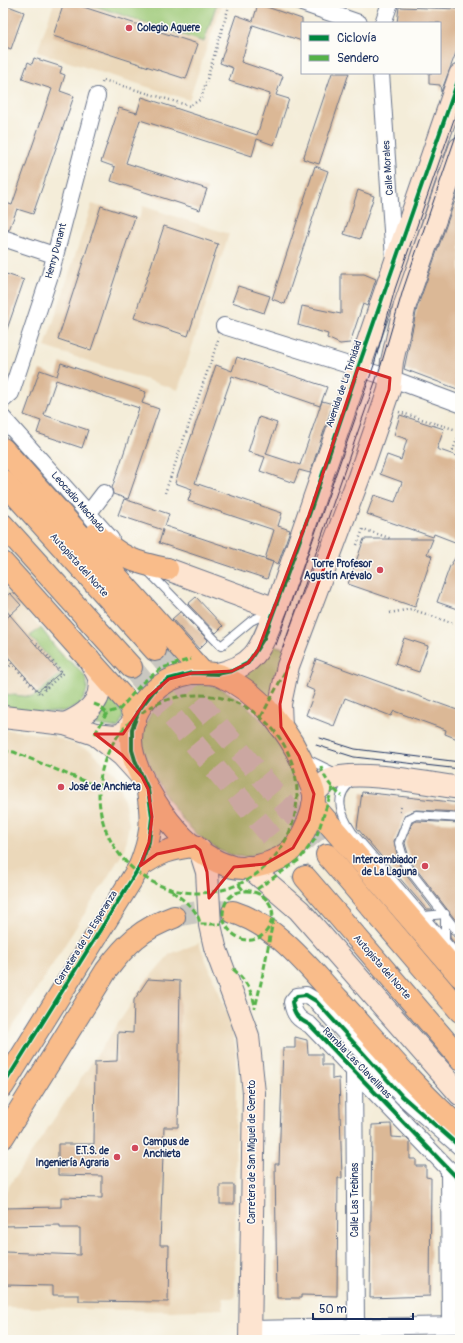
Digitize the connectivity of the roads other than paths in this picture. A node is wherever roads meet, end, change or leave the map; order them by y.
1 (302, 3) edge
2 (390, 3) edge
3 (357, 22) edge
4 (383, 22) edge
5 (381, 74) edge
6 (460, 75) edge
7 (97, 96) road end
8 (460, 148) edge
9 (3, 238) edge
10 (54, 255) junction
11 (395, 264) junction
12 (224, 326) road end
13 (375, 374) junction
14 (3, 400) edge
15 (460, 404) edge
16 (3, 418) edge
17 (3, 442) edge
18 (3, 449) edge
19 (3, 481) edge
20 (104, 493) dead end
21 (88, 514) junction
22 (3, 525) edge
23 (143, 561) junction
24 (3, 563) edge
25 (276, 609) junction
26 (245, 626) junction
27 (266, 633) junction
28 (155, 650) tunnel mouth
29 (88, 656) junction
30 (131, 667) tunnel mouth
31 (210, 673) junction
32 (3, 717) edge
33 (135, 720) junction
34 (65, 724) junction
35 (281, 727) junction
36 (95, 734) junction
37 (299, 756) junction
38 (350, 779) junction
39 (145, 783) junction
40 (460, 788) edge
41 (313, 799) junction
42 (460, 818) edge
43 (346, 844) junction
44 (197, 848) junction
45 (371, 853) junction
46 (327, 855) tunnel mouth
47 (140, 866) junction
48 (241, 867) junction
49 (305, 877) tunnel mouth
50 (209, 898) junction
51 (233, 912) tunnel mouth
52 (445, 914) junction
53 (424, 916) junction
54 (174, 917) tunnel mouth
55 (460, 935) edge
56 (446, 941) junction
57 (460, 958) edge
58 (460, 976) edge
59 (460, 1011) edge
60 (460, 1058) edge
61 (354, 1072) junction
62 (3, 1086) edge
63 (460, 1094) edge
64 (460, 1128) edge
65 (3, 1137) edge
66 (460, 1147) edge
67 (449, 1169) junction
68 (460, 1181) edge
69 (455, 1325) edge
70 (356, 1327) junction
71 (250, 1335) edge

1 - 3 street
2 - 4 street
5 - 11 street, Calle Morales
6 - 11 main road, Avenida de La Trinidad
7 - 10 street, Henry Dunant
8 - 13 main road, Avenida de La Trinidad
9 - 10 street
10 - 14 street, Henry Dunant
11 - 13 main road, Avenida de La Trinidad
12 - 13 street
13 - 15 street
13 - 25 main road, Avenida de La Trinidad
13 - 35 main road, Avenida de La Trinidad
16 - 21 street, Leocadio Machado
17 - 23 main road
18 - 31 main road
19 - 28 main road, Autopista del Norte
20 - 21 street
21 - 23 street, Leocadio Machado
22 - 30 main road
23 - 25 main road
23 - 26 lane
24 - 29 main road
25 - 26 lane
25 - 27 main road, Avenida de La Trinidad
26 - 27 lane
27 - 31 main road, Avenida de La Trinidad
29 - 33 main road
29 - 34 main road
31 - 33 main road
31 - 35 main road
32 - 34 main road
33 - 36 main road
33 - 39 main road
34 - 36 main road
35 - 37 main road
36 - 39 main road
37 - 38 lane
37 - 41 main road
38 - 40 main road
38 - 41 main road
38 - 45 lane
39 - 44 main road
39 - 47 main road, Carretera de La Esperanza
41 - 43 main road
41 - 48 main road
42 - 52 lane
43 - 45 lane
43 - 58 main road
44 - 47 main road, Carretera de La Esperanza
44 - 48 main road
44 - 50 main road, Carretera de San Miguel de Geneto
45 - 53 lane
46 - 59 main road
47 - 62 main road, Carretera de La Esperanza
48 - 50 main road
48 - 63 main road
49 - 60 main road, Autopista del Norte
50 - 71 main road, Carretera de San Miguel de Geneto
51 - 64 main road
52 - 53 lane
52 - 55 lane
52 - 56 lane
53 - 56 lane
54 - 65 main road
56 - 57 lane
61 - 66 street, Rambla Las Clavellinas
61 - 67 street, Rambla Las Clavellinas
61 - 70 street, Calle Las Trebinas
67 - 68 street, Rambla Las Clavellinas
67 - 69 street
69 - 70 street
70 - 71 street

